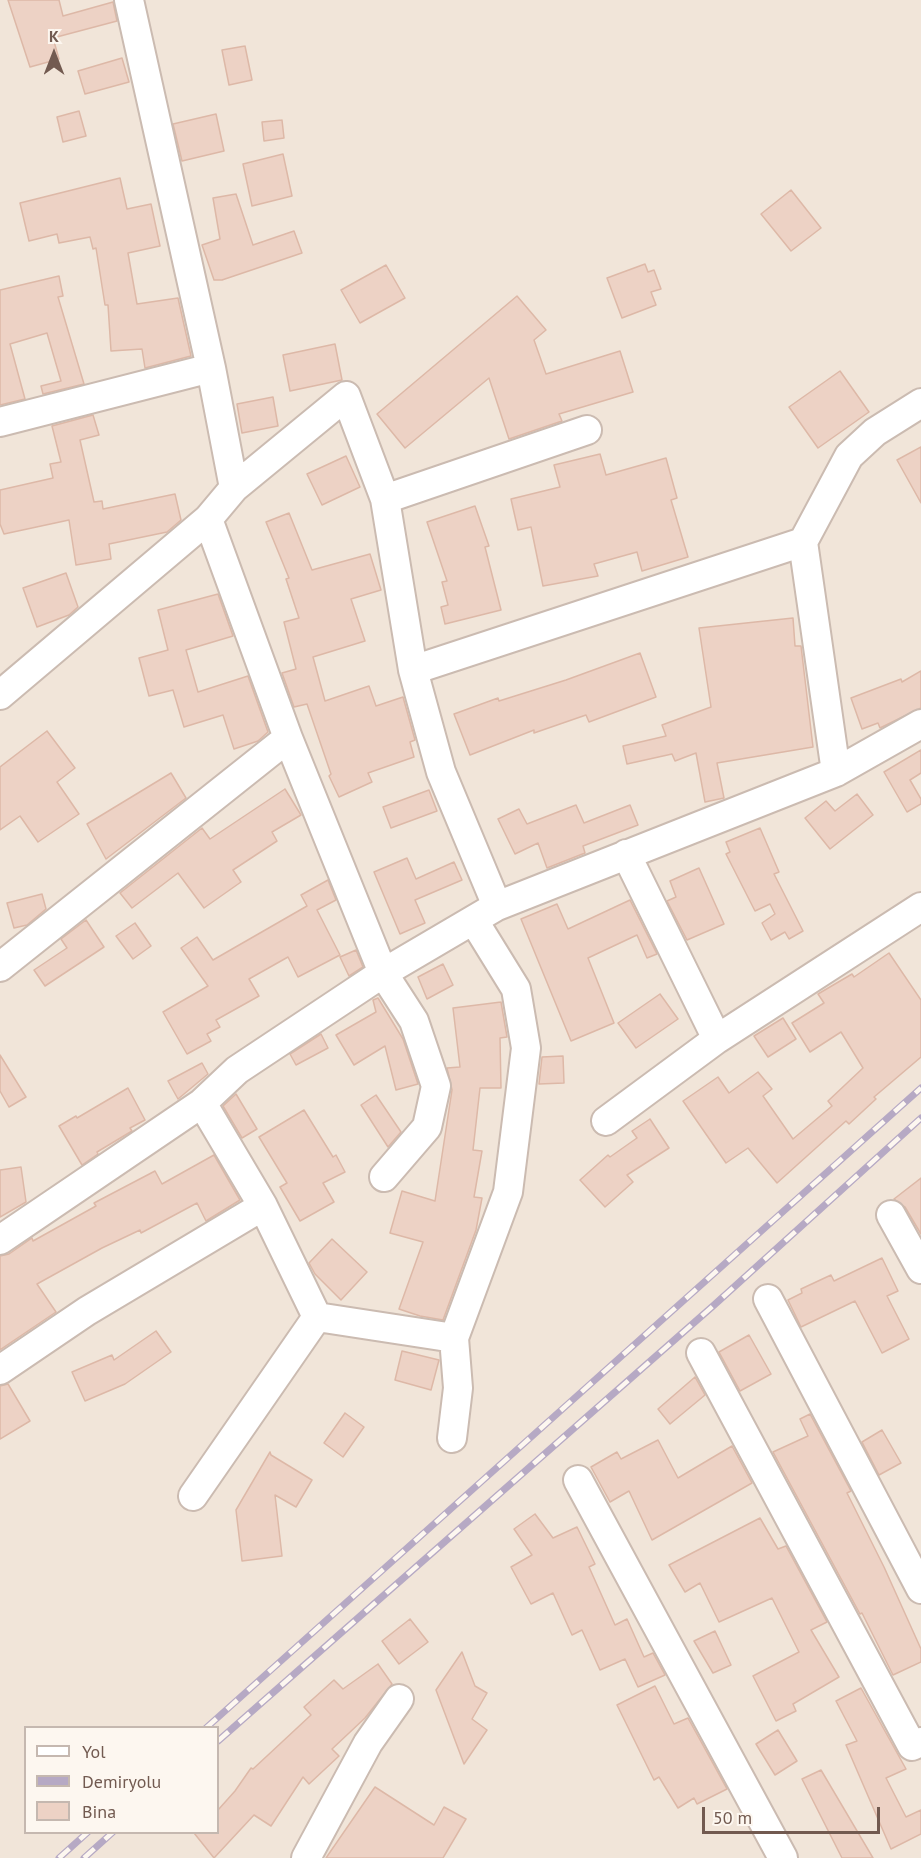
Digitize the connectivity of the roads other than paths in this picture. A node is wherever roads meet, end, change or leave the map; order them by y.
1 (129, 0) edge
2 (211, 369) junction
3 (921, 404) edge
4 (0, 422) edge
5 (587, 430) dead end
6 (234, 488) junction
7 (385, 499) junction
8 (208, 519) junction
9 (803, 542) junction
10 (413, 670) junction
11 (0, 695) edge
12 (921, 724) edge
13 (288, 738) junction
14 (836, 772) junction
15 (626, 854) junction
16 (921, 907) edge
17 (486, 913) junction
18 (0, 967) edge
19 (383, 973) junction
20 (717, 1039) junction
21 (202, 1103) junction
22 (606, 1121) dead end
23 (384, 1177) dead end
24 (263, 1206) junction
25 (891, 1215) dead end
26 (0, 1240) edge
27 (921, 1269) edge
28 (768, 1299) dead end
29 (317, 1317) junction
30 (454, 1338) junction
31 (701, 1353) dead end
32 (0, 1370) edge
33 (452, 1438) dead end
34 (578, 1480) dead end
35 (193, 1496) dead end
36 (921, 1589) edge
37 (399, 1699) dead end
38 (921, 1742) edge
39 (306, 1858) edge
40 (783, 1858) edge

1 - 2 street
2 - 4 street
2 - 6 street
3 - 9 street
5 - 7 street
6 - 7 street
6 - 8 street
7 - 10 street
8 - 11 street
8 - 13 street
9 - 10 street
9 - 14 street
10 - 17 street
12 - 14 street
13 - 18 street
13 - 19 street
14 - 15 street
15 - 17 street
15 - 20 street
16 - 20 street
17 - 19 street
17 - 30 street
19 - 21 street
19 - 23 street
20 - 22 street
21 - 24 street
21 - 26 street
24 - 29 street
24 - 32 street
25 - 27 street
28 - 36 street
29 - 30 street
29 - 35 street
30 - 33 street
31 - 38 street
34 - 40 street
37 - 39 street

